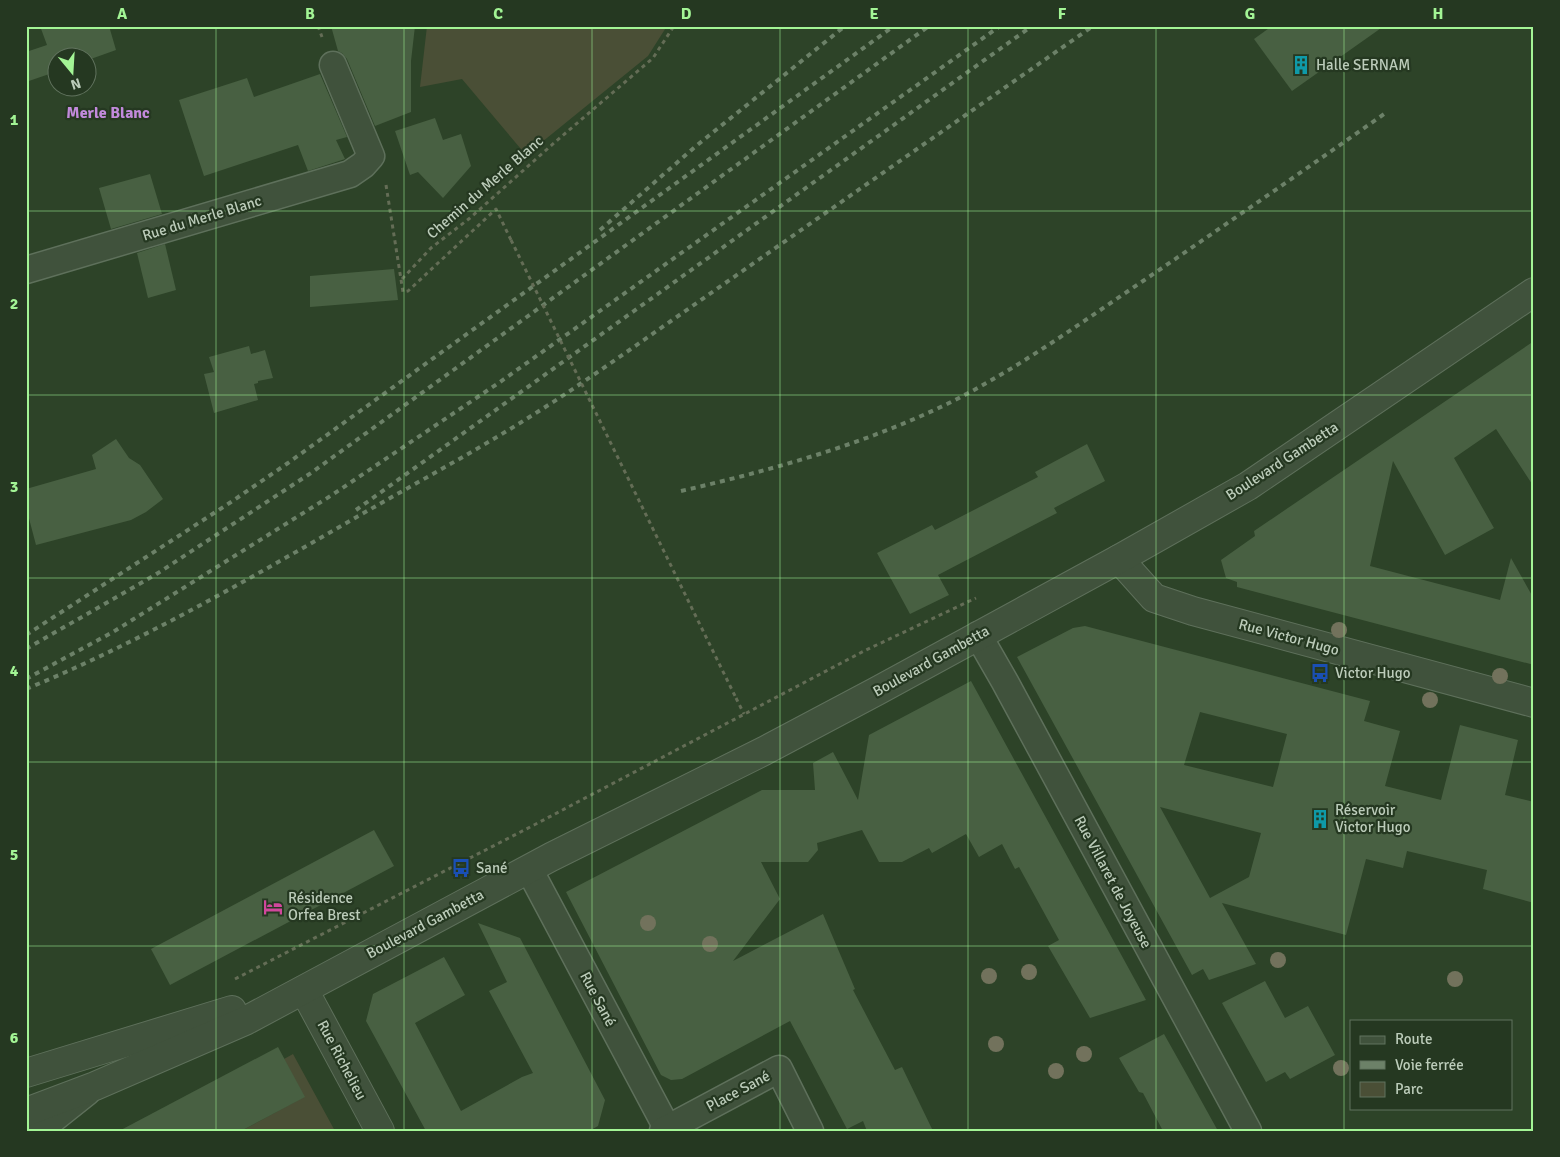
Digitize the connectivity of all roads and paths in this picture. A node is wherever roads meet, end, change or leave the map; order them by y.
1 (674, 26) edge
2 (334, 65) dead end
3 (371, 156) junction
4 (26, 270) edge
5 (402, 278) junction
6 (1534, 292) edge
7 (1120, 559) junction
8 (978, 597) dead end
9 (978, 635) junction
10 (1534, 703) edge
11 (744, 714) junction
12 (529, 870) junction
13 (304, 990) junction
14 (239, 1008) junction
15 (26, 1073) edge
16 (95, 1086) junction
17 (26, 1112) edge
18 (665, 1130) edge
19 (38, 1131) edge
20 (380, 1131) edge
21 (810, 1131) edge
22 (1248, 1131) edge

1 - 5 path, Chemin du Merle Blanc
2 - 3 street
3 - 4 street, Rue du Merle Blanc
3 - 5 path
5 - 11 path, bridge
6 - 7 street, Boulevard Gambetta
7 - 9 street, Boulevard Gambetta
7 - 10 street, Rue Victor Hugo
8 - 11 path
9 - 12 street, Boulevard Gambetta
9 - 22 street, Rue Villaret de Joyeuse
11 - 14 path
12 - 13 street, Boulevard Gambetta
12 - 18 street, Rue Sané
13 - 14 street, Boulevard Gambetta
13 - 16 street, Boulevard Gambetta
13 - 20 street, Rue Richelieu
14 - 15 street, Boulevard Gambetta
16 - 17 street, Boulevard Gambetta
16 - 19 street
18 - 21 street, Place Sané

